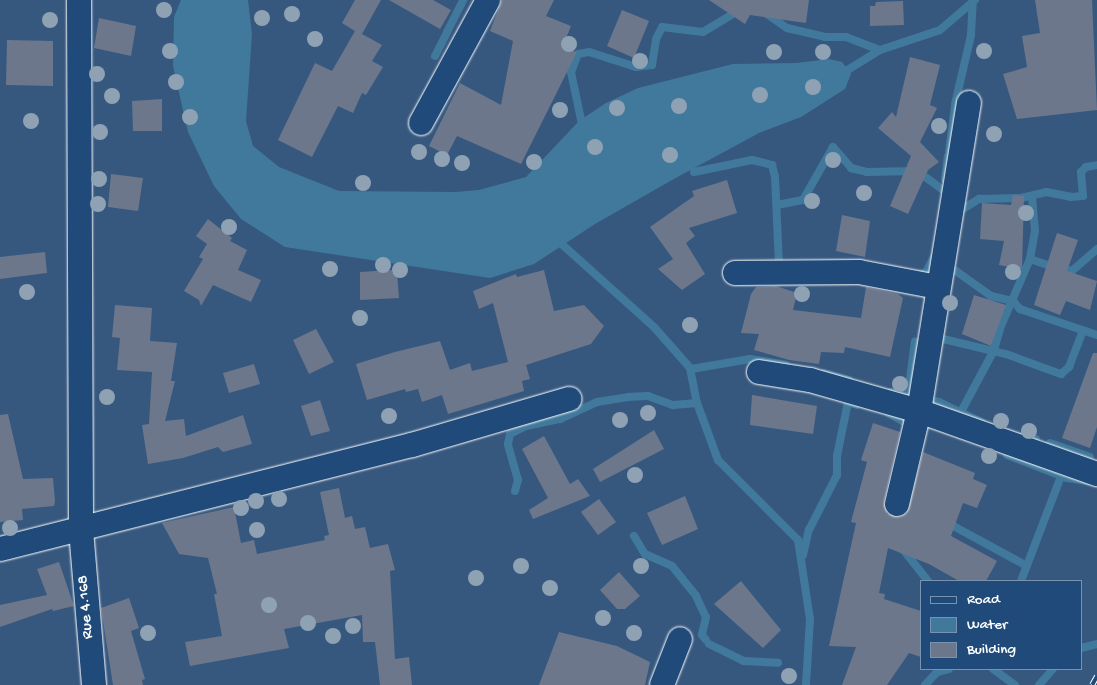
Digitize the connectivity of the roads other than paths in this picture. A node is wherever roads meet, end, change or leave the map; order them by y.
1 (79, 0) edge
2 (488, 0) edge
3 (969, 103) dead end
4 (421, 124) dead end
5 (735, 273) dead end
6 (938, 287) junction
7 (759, 372) dead end
8 (569, 400) dead end
9 (919, 412) junction
10 (1097, 474) edge
11 (897, 504) dead end
12 (81, 530) junction
13 (0, 549) edge
14 (680, 639) dead end
15 (94, 685) edge
16 (662, 685) edge

1 - 12 street, Rue 4.168
2 - 4 street
3 - 6 street
5 - 6 street
6 - 9 street
7 - 9 street
8 - 12 street
9 - 10 street
9 - 11 street
12 - 13 street
12 - 15 street, Rue 4.168
14 - 16 street

